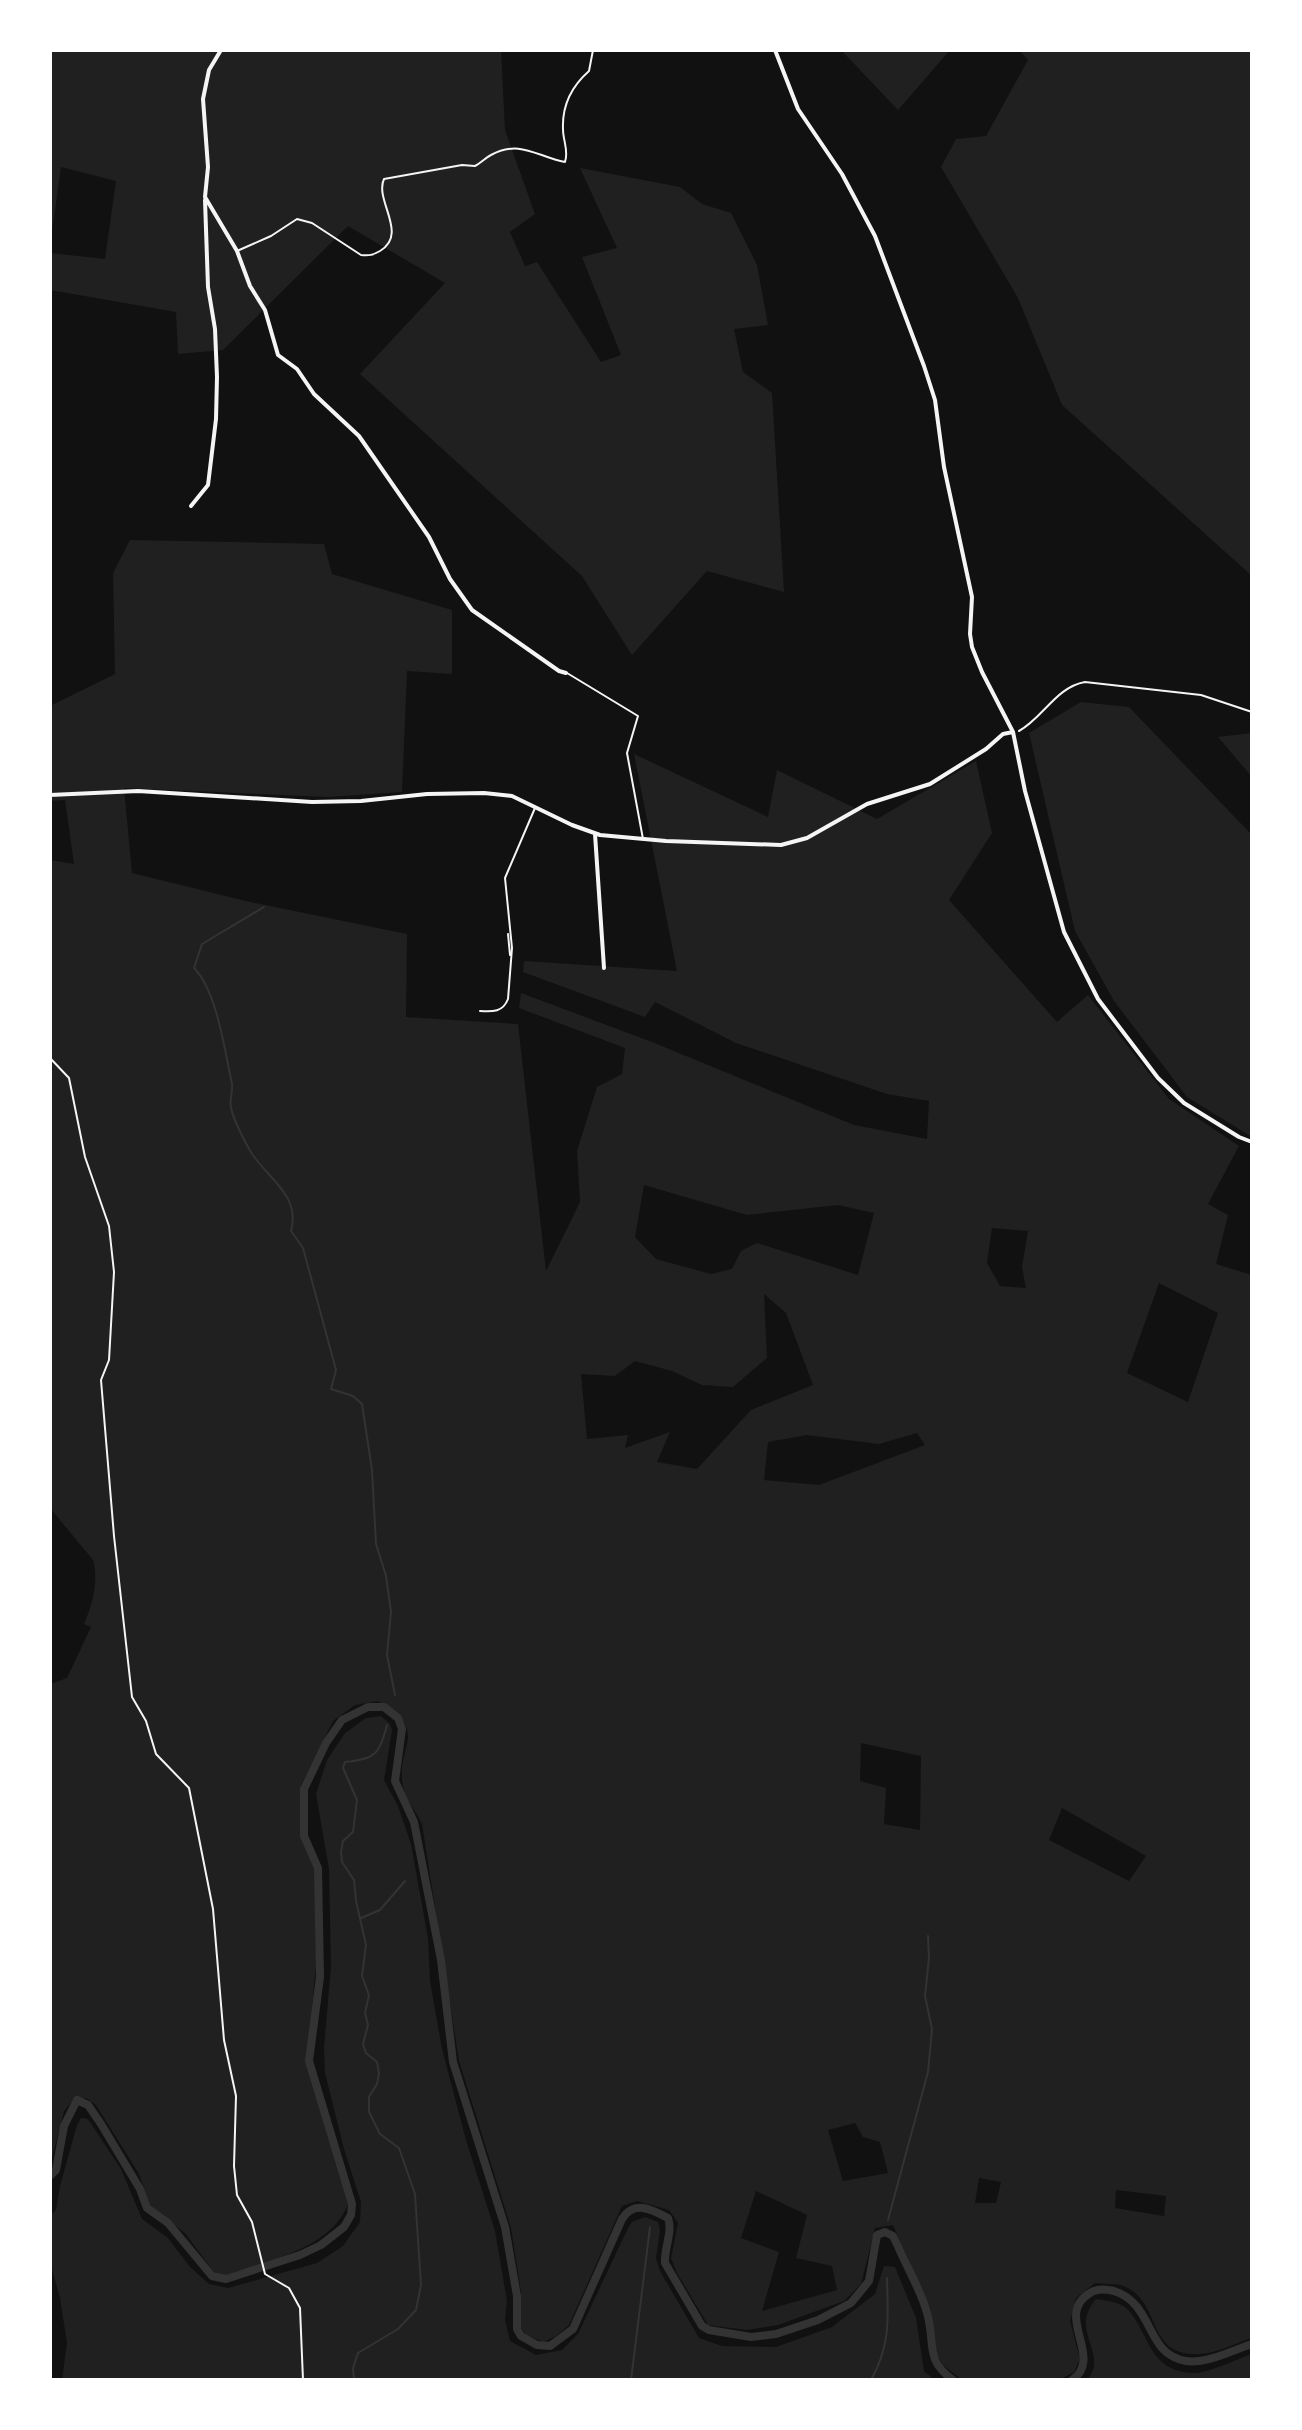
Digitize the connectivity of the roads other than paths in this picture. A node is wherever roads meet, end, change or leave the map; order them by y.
1 (221, 50) edge
2 (593, 50) edge
3 (775, 50) edge
4 (205, 197) junction
5 (237, 251) junction
6 (191, 506) dead end
7 (566, 673) joint
8 (1013, 732) junction
9 (50, 795) edge
10 (535, 807) junction
11 (595, 834) junction
12 (643, 839) junction
13 (604, 968) dead end
14 (480, 1011) dead end
15 (1252, 1142) edge

1 - 4 street
2 - 5 lane
3 - 8 street
4 - 5 street
4 - 6 street
5 - 7 street
7 - 12 lane
8 - 12 street
8 - 15 street
9 - 10 street
10 - 11 street
10 - 14 lane
11 - 12 street
11 - 13 street

